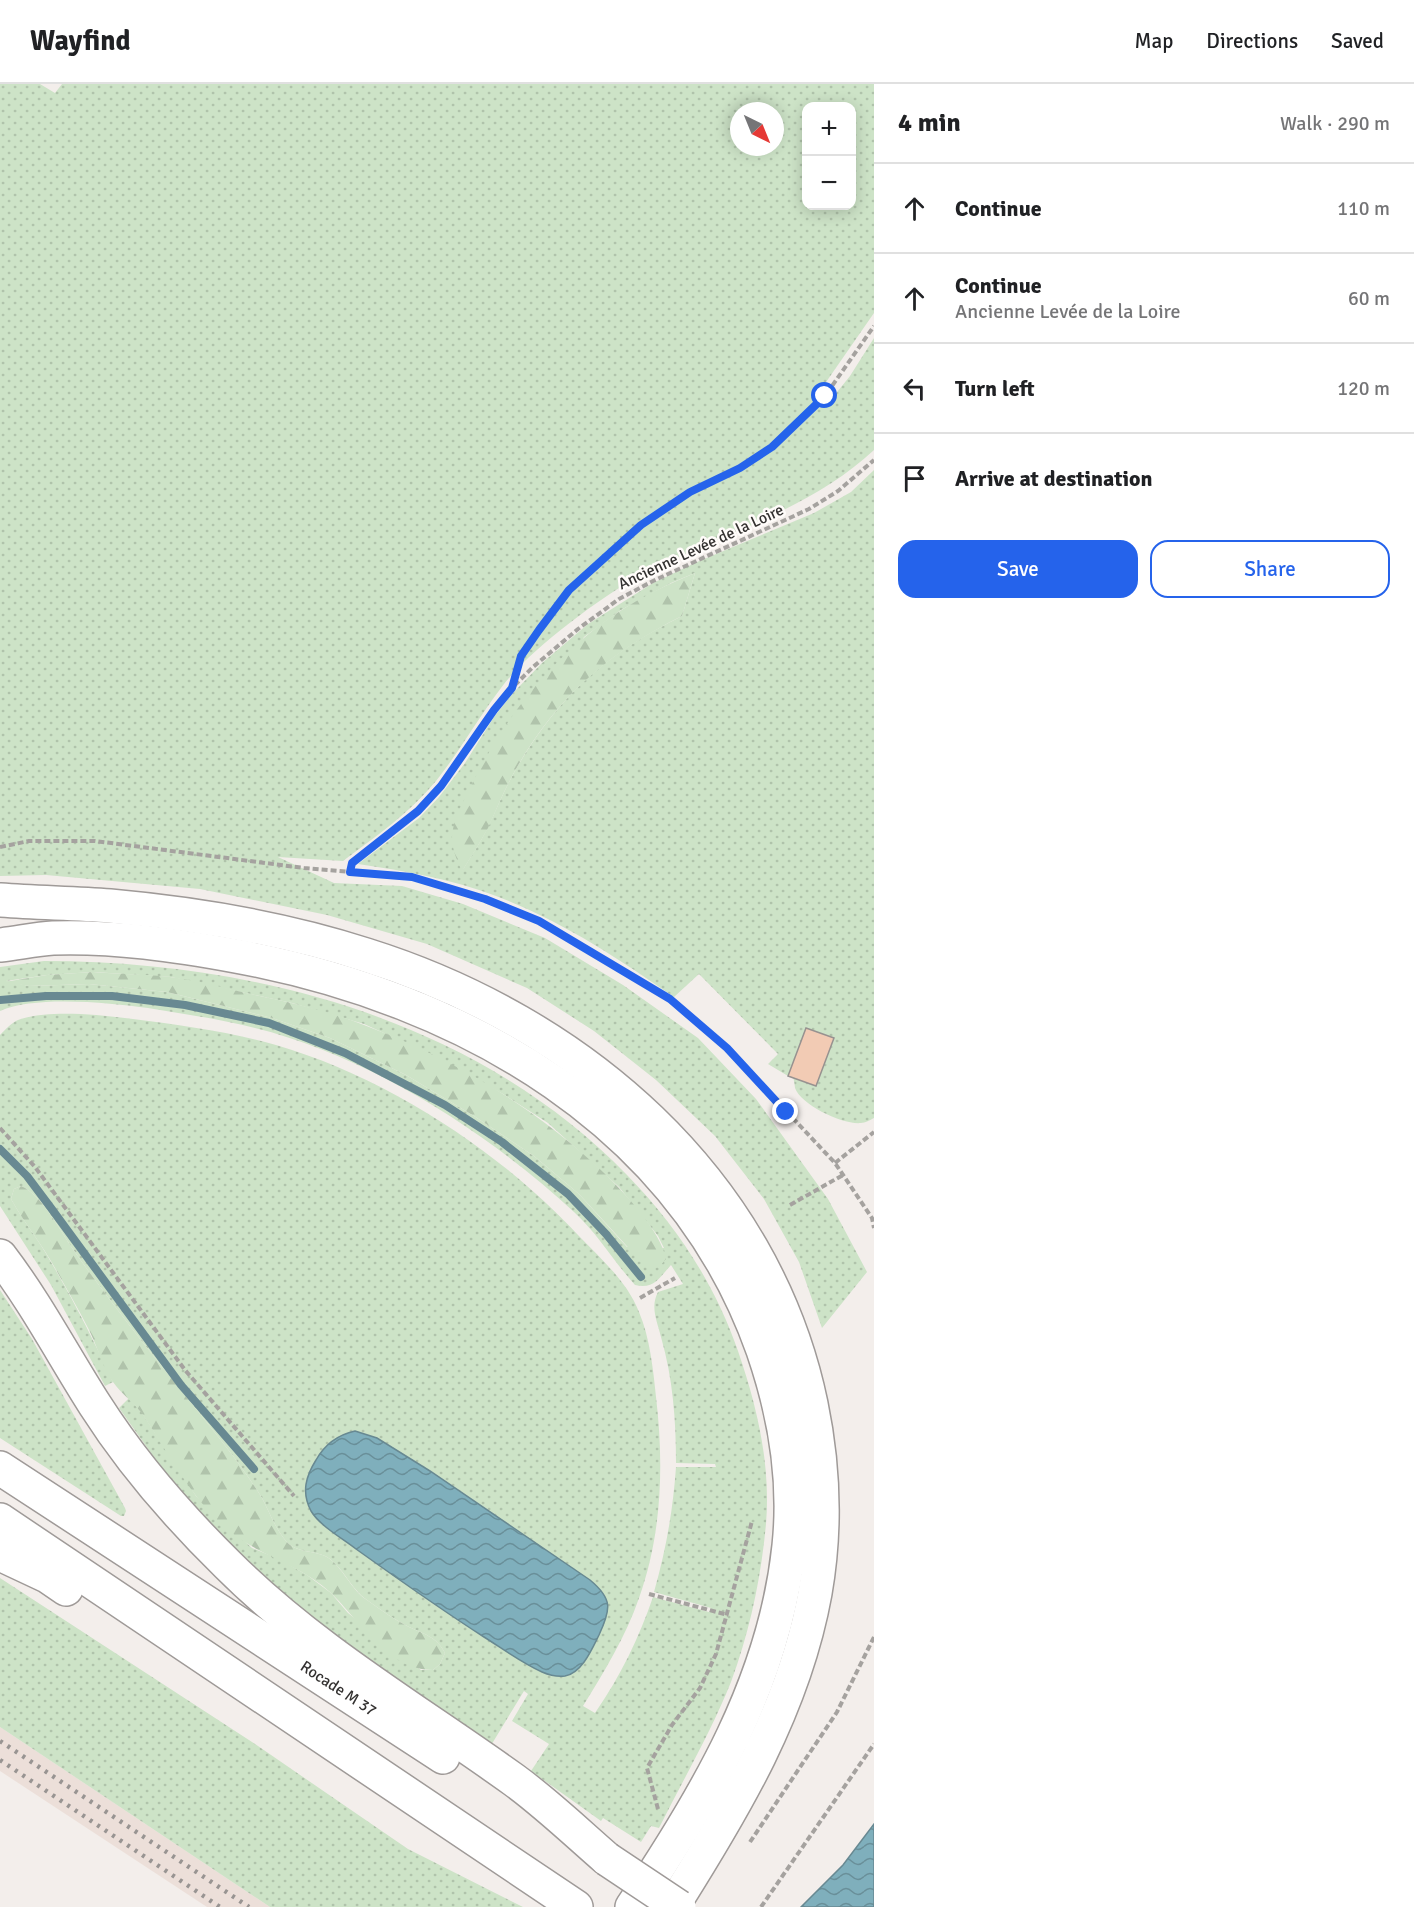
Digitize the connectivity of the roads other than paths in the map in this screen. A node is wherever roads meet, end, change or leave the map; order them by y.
1 (0, 900) edge
2 (33, 903) junction
3 (0, 909) edge
4 (0, 945) edge
5 (0, 1256) edge
6 (0, 1468) edge
7 (0, 1520) edge
8 (0, 1554) edge
9 (179, 1641) junction
10 (607, 1859) junction
11 (575, 1906) edge
12 (632, 1907) edge
13 (672, 1907) edge
14 (679, 1907) edge

1 - 2 highway
2 - 3 highway
2 - 13 highway
4 - 12 highway
5 - 10 highway
6 - 10 highway, Rocade M 37
7 - 9 highway
8 - 9 highway
9 - 11 highway
10 - 14 highway, Rocade M 37, bridge

